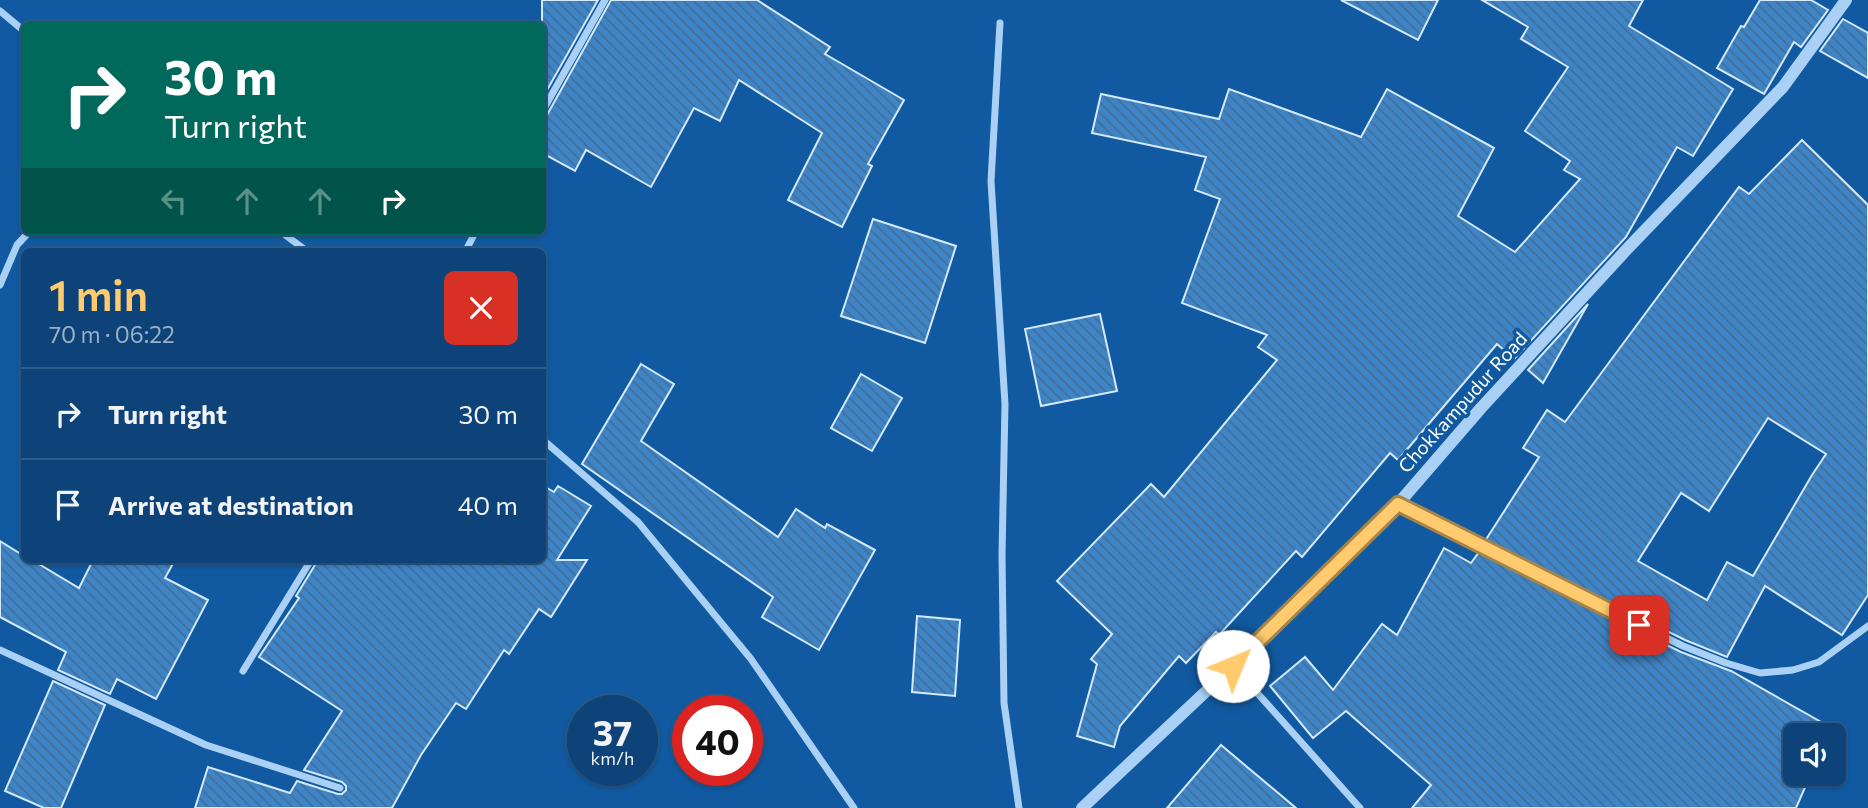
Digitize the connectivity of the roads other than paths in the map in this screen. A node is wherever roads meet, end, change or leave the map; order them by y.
1 (604, 0) edge
2 (1846, 0) edge
3 (0, 11) edge
4 (1000, 23) dead end
5 (21, 28) edge
6 (546, 105) edge
7 (26, 235) edge
8 (285, 235) edge
9 (303, 248) edge
10 (0, 285) edge
11 (546, 442) edge
12 (1398, 504) junction
13 (310, 563) edge
14 (1868, 626) edge
15 (0, 650) edge
16 (1233, 666) junction
17 (243, 671) dead end
18 (340, 789) dead end
19 (854, 808) edge
20 (1019, 808) edge
21 (1082, 808) edge
22 (1360, 808) edge

1 - 6 street
2 - 12 street, Chokkampudur Road
3 - 5 street
4 - 20 street
7 - 10 street
8 - 9 street
11 - 19 street
12 - 14 street
12 - 16 street, Chokkampudur Road
13 - 17 street
15 - 18 street
16 - 21 street, Chokkampudur Road
16 - 22 street

